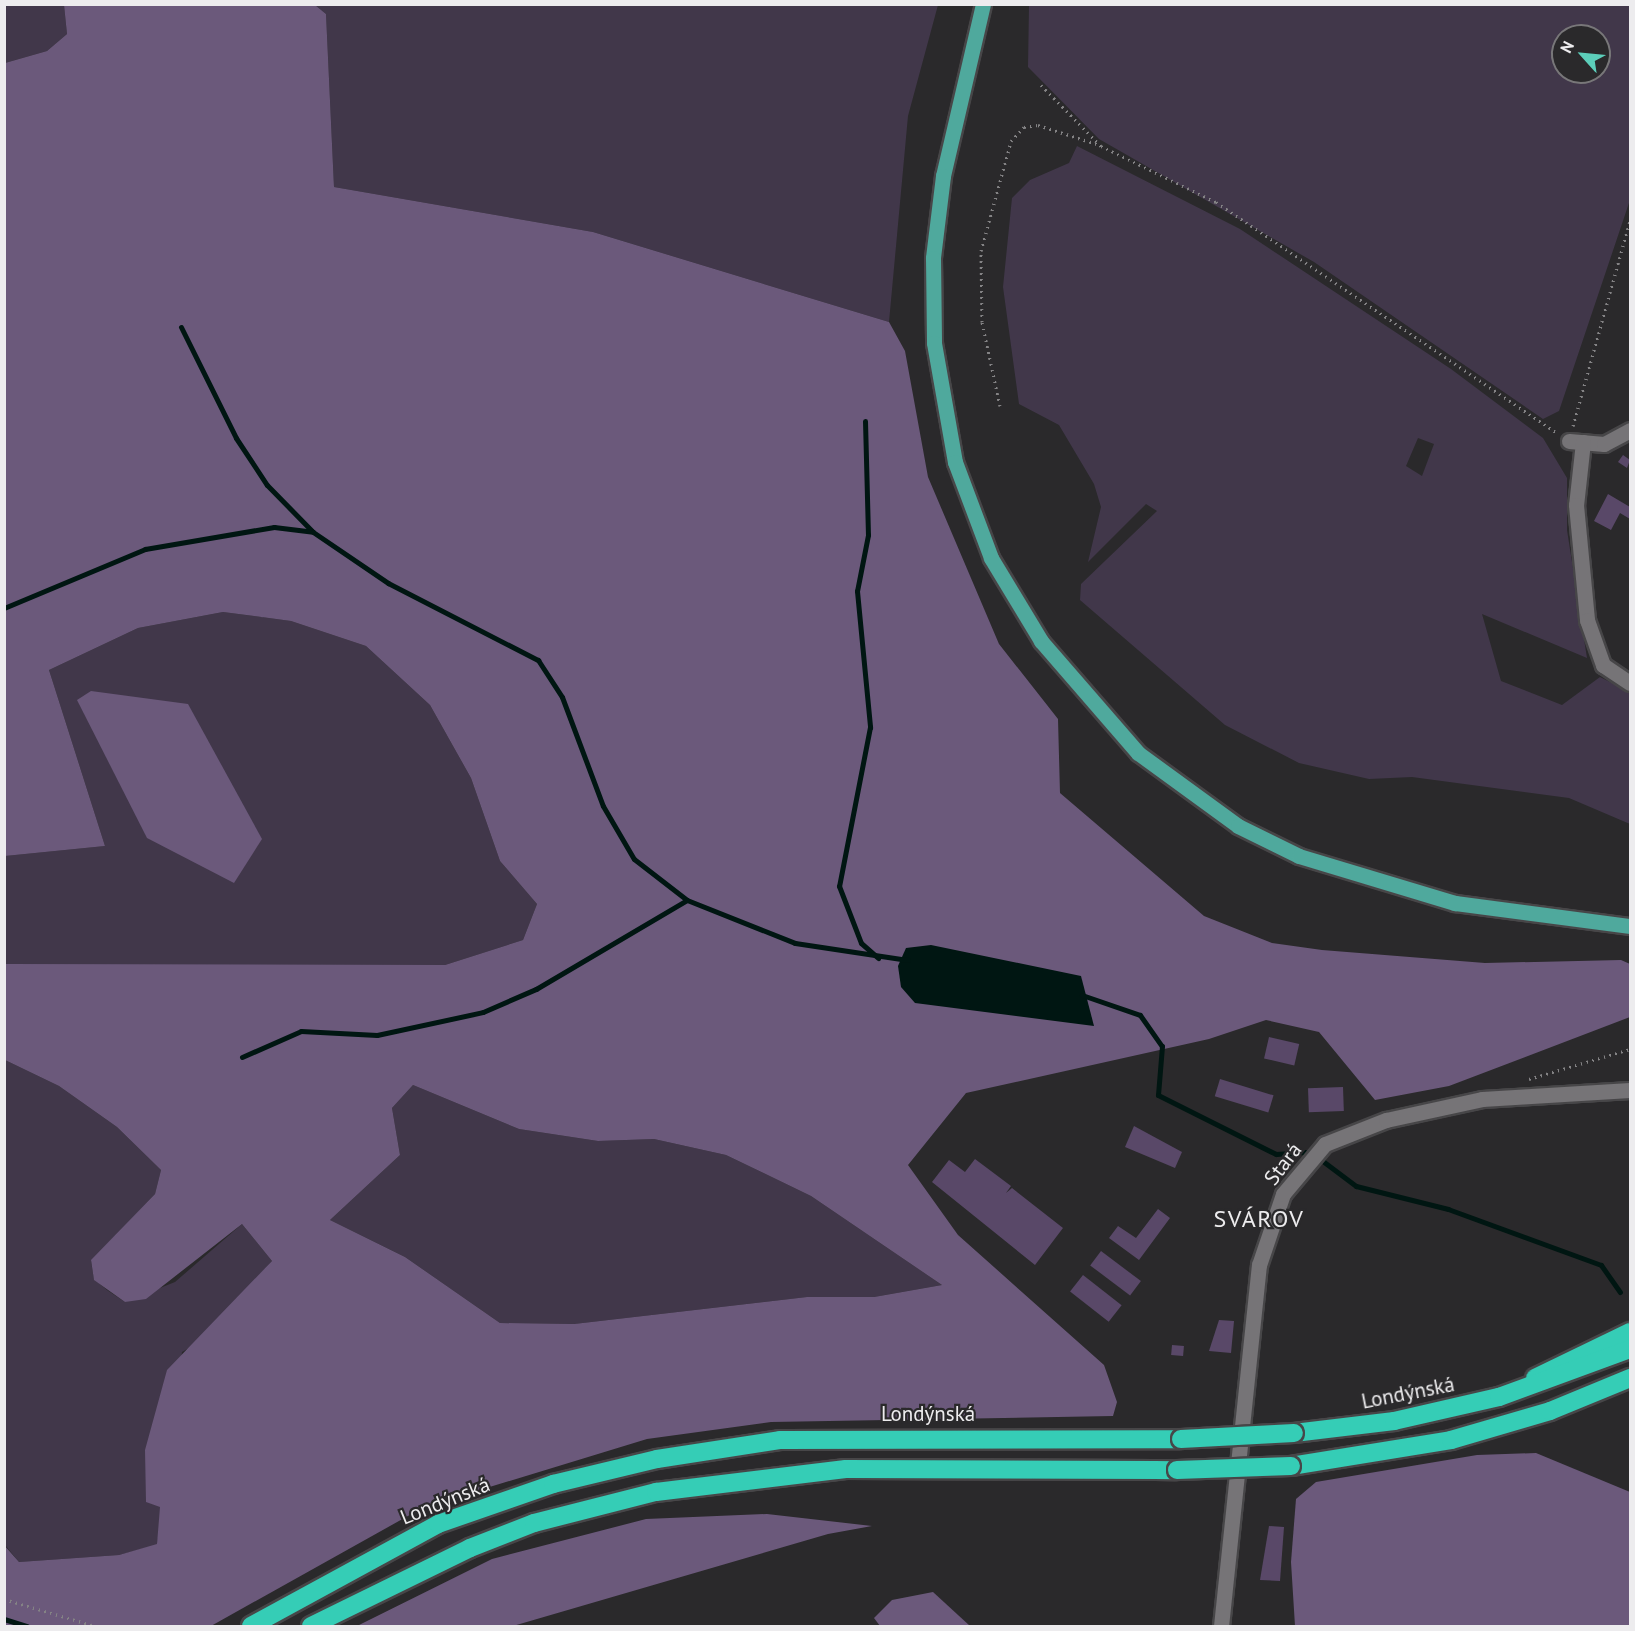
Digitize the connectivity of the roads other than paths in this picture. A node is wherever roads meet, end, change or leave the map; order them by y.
1 (983, 4) edge
2 (1630, 430) edge
3 (1630, 682) edge
4 (1630, 926) edge
5 (1630, 1090) edge
6 (1630, 1332) edge
7 (1630, 1349) edge
8 (1630, 1378) edge
9 (1499, 1397) junction
10 (250, 1626) edge
11 (311, 1626) edge
12 (1221, 1626) edge

1 - 4 main road
2 - 3 street
5 - 12 street, Stará
6 - 9 highway
7 - 9 highway, Londýnská
8 - 11 highway, bridge
9 - 10 highway, Londýnská, bridge

